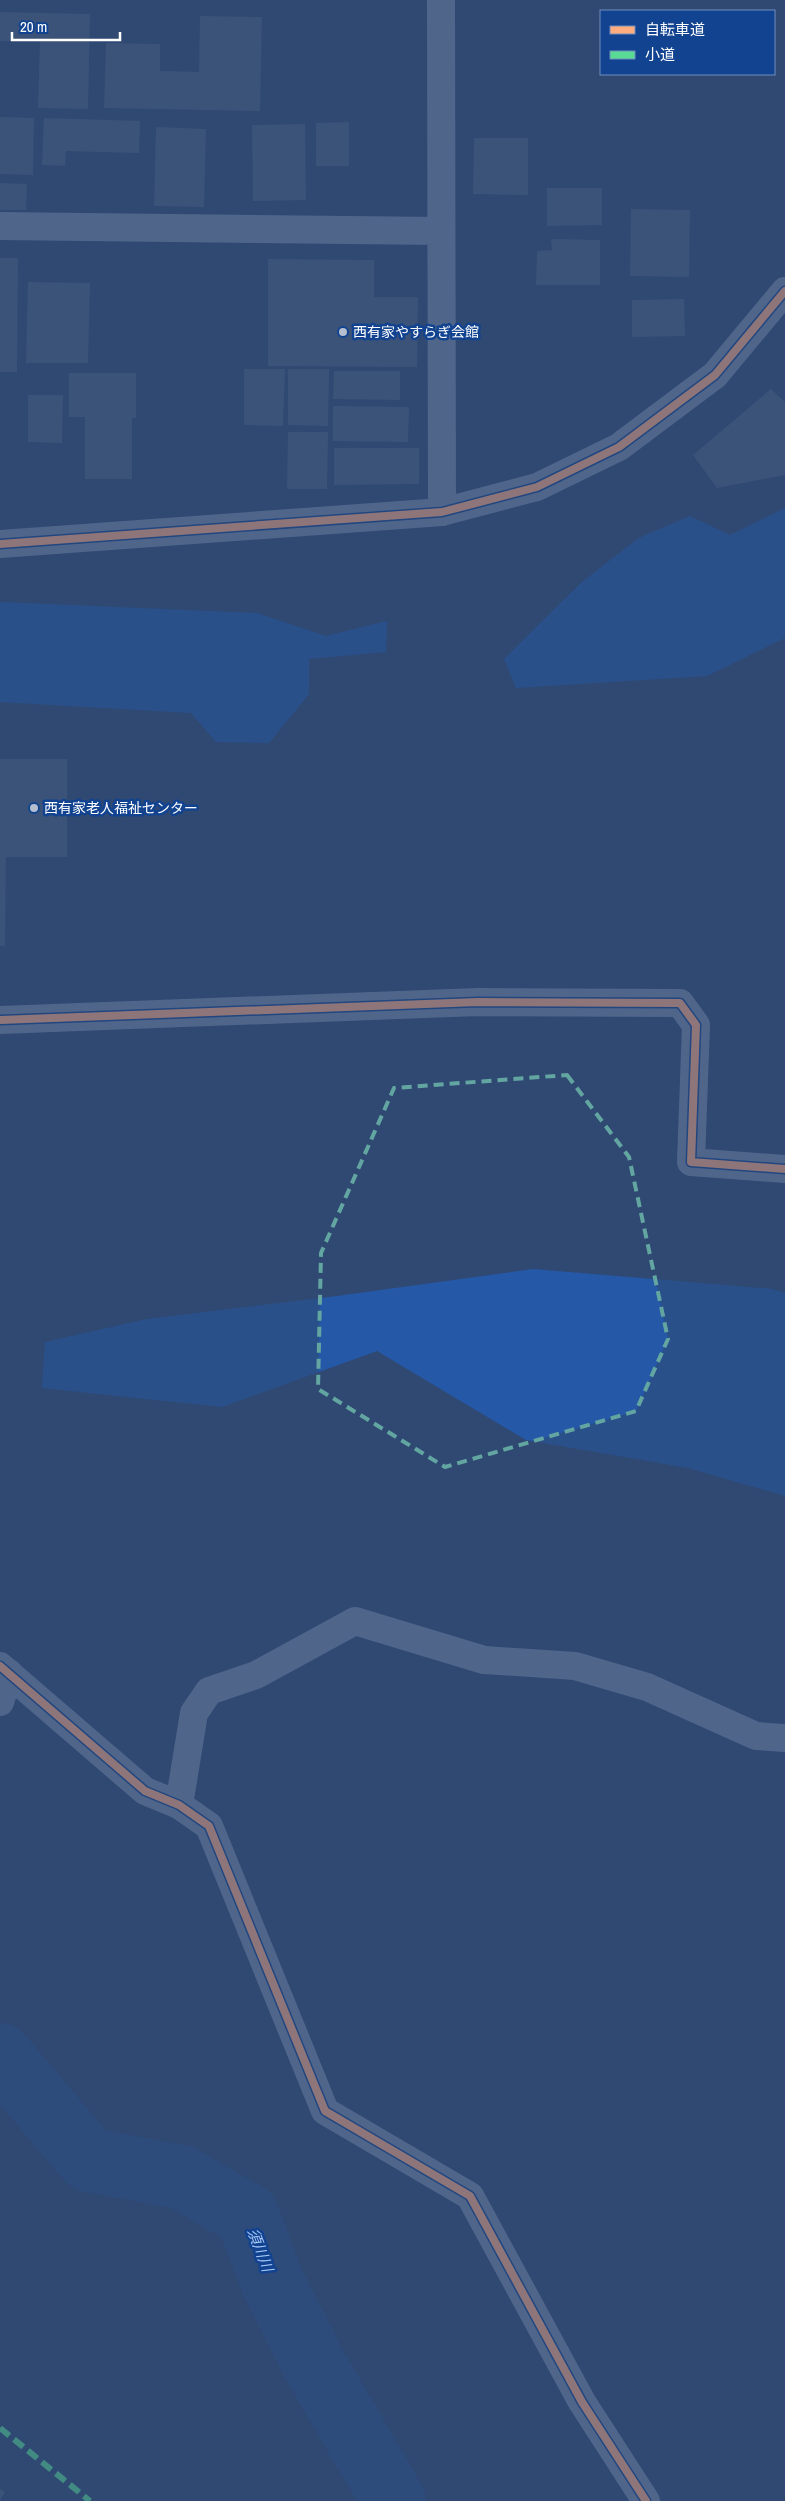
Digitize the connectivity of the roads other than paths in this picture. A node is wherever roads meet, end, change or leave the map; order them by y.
1 (441, 0) edge
2 (0, 226) edge
3 (442, 231) junction
4 (785, 291) edge
5 (442, 512) junction
6 (0, 544) edge
7 (0, 1020) edge
8 (785, 1169) edge
9 (5, 1669) edge
10 (0, 1702) edge
11 (785, 1738) edge
12 (178, 1805) junction
13 (646, 2501) edge

1 - 3 street
2 - 3 street
3 - 5 street
4 - 5 street
5 - 6 street
7 - 8 street
9 - 10 street
9 - 12 street
11 - 12 street
12 - 13 street

